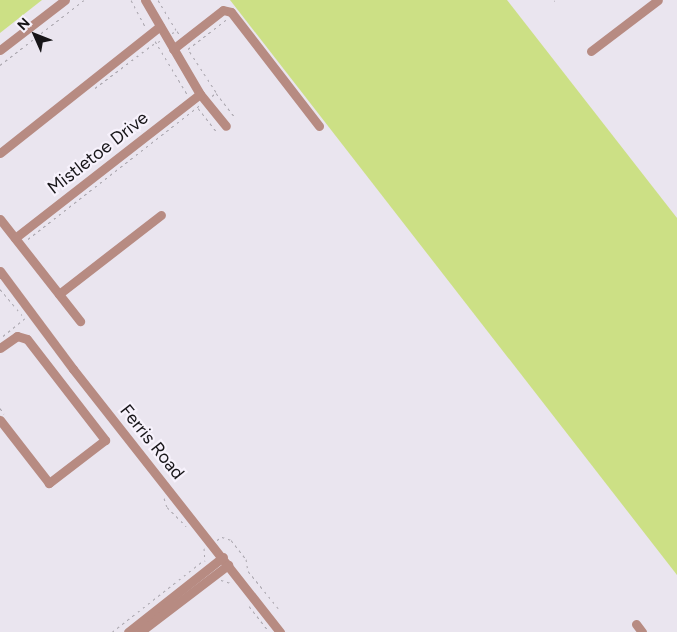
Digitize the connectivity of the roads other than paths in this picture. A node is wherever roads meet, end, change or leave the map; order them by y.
1 (65, 0) edge
2 (145, 0) edge
3 (658, 0) edge
4 (160, 26) junction
5 (173, 49) junction
6 (0, 50) edge
7 (592, 52) dead end
8 (203, 97) junction
9 (226, 126) dead end
10 (318, 126) dead end
11 (0, 153) edge
12 (161, 214) dead end
13 (0, 220) edge
14 (15, 238) junction
15 (0, 271) edge
16 (59, 294) junction
17 (80, 321) dead end
18 (0, 348) edge
19 (0, 420) edge
20 (225, 561) junction
21 (636, 624) dead end
22 (128, 632) edge
23 (140, 632) edge
24 (280, 632) edge
25 (642, 632) edge

1 - 6 street
2 - 4 street
3 - 7 street
4 - 5 street
4 - 11 street
5 - 8 street
5 - 10 street
8 - 9 street
8 - 14 street, Mistletoe Drive
12 - 16 street
13 - 14 street
14 - 16 street
15 - 20 street, Ferris Road
16 - 17 street
18 - 19 street
20 - 22 street
20 - 23 street
20 - 24 street, Ferris Road
21 - 25 street

